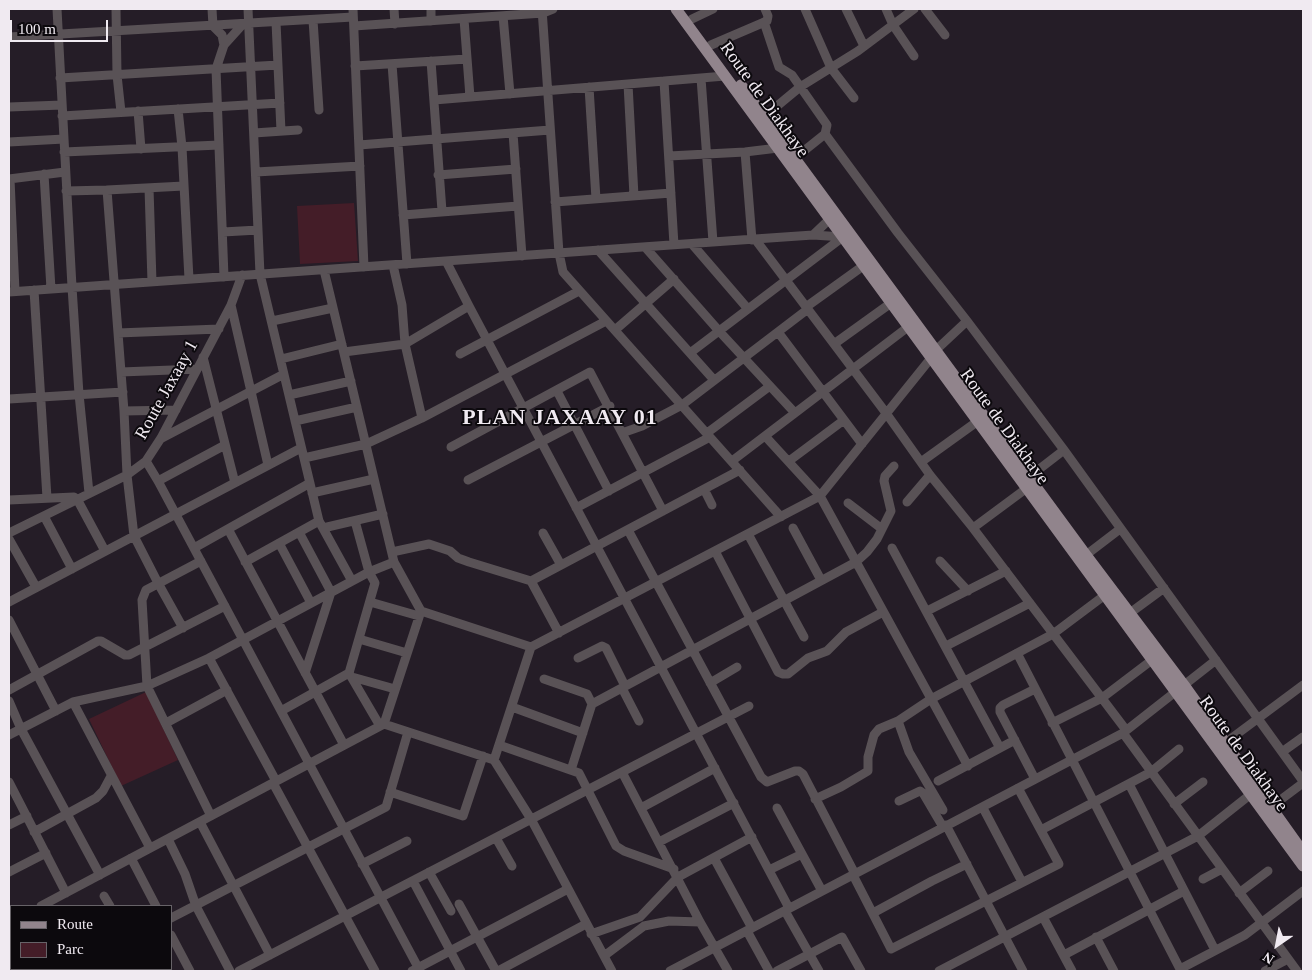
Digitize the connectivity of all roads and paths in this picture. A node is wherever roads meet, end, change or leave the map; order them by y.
1 (57, 9) edge
2 (116, 9) edge
3 (212, 9) edge
4 (248, 9) edge
5 (394, 9) edge
6 (431, 9) edge
7 (553, 9) edge
8 (676, 9) edge
9 (685, 9) edge
10 (713, 9) edge
11 (765, 9) edge
12 (805, 9) edge
13 (846, 9) edge
14 (886, 9) edge
15 (914, 9) edge
16 (925, 9) edge
17 (542, 11) edge
18 (503, 16) junction
19 (353, 17) edge
20 (464, 19) junction
21 (692, 19) junction
22 (313, 20) junction
23 (431, 21) junction
24 (276, 22) junction
25 (764, 22) junction
26 (246, 24) junction
27 (394, 24) junction
28 (893, 25) junction
29 (212, 26) junction
30 (116, 31) junction
31 (58, 35) junction
32 (945, 35) dead end
33 (9, 37) edge
34 (224, 45) junction
35 (711, 45) junction
36 (864, 46) junction
37 (914, 56) dead end
38 (467, 59) junction
39 (431, 61) junction
40 (392, 64) junction
41 (278, 65) junction
42 (355, 66) junction
43 (249, 67) junction
44 (831, 68) junction
45 (216, 69) junction
46 (117, 75) junction
47 (725, 76) junction
48 (60, 78) junction
49 (701, 78) junction
50 (664, 81) junction
51 (628, 84) junction
52 (589, 87) junction
53 (800, 87) junction
54 (548, 90) junction
55 (510, 94) junction
56 (470, 97) junction
57 (854, 98) dead end
58 (434, 100) junction
59 (280, 103) junction
60 (253, 104) junction
61 (62, 105) junction
62 (9, 107) edge
63 (218, 107) junction
64 (178, 109) junction
65 (318, 110) dead end
66 (138, 111) junction
67 (121, 112) junction
68 (62, 116) junction
69 (765, 116) junction
70 (298, 130) dead end
71 (550, 130) junction
72 (281, 131) junction
73 (254, 133) junction
74 (513, 133) junction
75 (825, 134) junction
76 (64, 139) junction
77 (436, 139) junction
78 (9, 142) edge
79 (398, 142) junction
80 (219, 145) junction
81 (359, 145) junction
82 (182, 147) junction
83 (778, 148) junction
84 (141, 149) junction
85 (64, 152) junction
86 (745, 152) junction
87 (707, 154) junction
88 (669, 156) junction
89 (795, 158) junction
90 (360, 166) junction
91 (516, 169) junction
92 (65, 172) junction
93 (256, 172) junction
94 (44, 174) junction
95 (438, 175) junction
96 (10, 179) edge
97 (184, 186) junction
98 (149, 188) junction
99 (107, 190) junction
100 (66, 191) junction
101 (671, 192) junction
102 (634, 196) junction
103 (596, 199) junction
104 (555, 202) junction
105 (518, 206) junction
106 (442, 211) junction
107 (403, 215) junction
108 (832, 215) junction
109 (258, 230) junction
110 (223, 232) junction
111 (847, 235) junction
112 (813, 236) junction
113 (753, 239) junction
114 (714, 242) junction
115 (692, 244) junction
116 (674, 245) junction
117 (645, 247) junction
118 (598, 250) junction
119 (558, 253) junction
120 (522, 256) junction
121 (446, 261) junction
122 (407, 264) junction
123 (393, 265) junction
124 (863, 266) junction
125 (364, 267) junction
126 (324, 270) junction
127 (260, 274) junction
128 (242, 275) junction
129 (224, 277) junction
130 (190, 279) junction
131 (674, 279) junction
132 (786, 280) junction
133 (152, 282) junction
134 (114, 284) junction
135 (72, 287) junction
136 (51, 288) junction
137 (34, 290) junction
138 (579, 291) junction
139 (12, 292) edge
140 (891, 303) junction
141 (646, 304) junction
142 (231, 305) junction
143 (469, 306) junction
144 (333, 308) junction
145 (807, 308) junction
146 (748, 309) junction
147 (606, 320) junction
148 (272, 321) junction
149 (967, 321) junction
150 (908, 327) junction
151 (219, 329) junction
152 (615, 330) junction
153 (719, 331) junction
154 (778, 332) junction
155 (118, 333) junction
156 (488, 341) junction
157 (405, 344) junction
158 (834, 344) junction
159 (342, 348) junction
160 (690, 353) junction
161 (460, 354) dead end
162 (933, 354) junction
163 (745, 357) junction
164 (203, 358) junction
165 (280, 359) junction
166 (197, 369) junction
167 (853, 369) junction
168 (121, 372) junction
169 (284, 374) junction
170 (506, 374) junction
171 (714, 380) junction
172 (351, 381) junction
173 (770, 386) junction
174 (251, 391) junction
175 (123, 392) junction
176 (556, 392) junction
177 (822, 392) junction
178 (79, 394) junction
179 (289, 395) junction
180 (41, 397) junction
181 (9, 399) edge
182 (682, 405) junction
183 (610, 406) junction
184 (357, 407) junction
185 (216, 409) junction
186 (524, 409) junction
187 (176, 410) junction
188 (124, 411) junction
189 (795, 413) junction
190 (886, 413) junction
191 (422, 418) junction
192 (844, 420) junction
193 (295, 421) junction
194 (978, 421) junction
195 (574, 425) junction
196 (622, 433) junction
197 (708, 435) junction
198 (765, 436) junction
199 (161, 438) junction
200 (542, 442) junction
201 (366, 444) junction
202 (862, 444) junction
203 (225, 445) junction
204 (451, 447) dead end
205 (301, 448) junction
206 (1064, 450) junction
207 (304, 458) junction
208 (146, 461) junction
209 (732, 461) junction
210 (789, 461) junction
211 (921, 462) junction
212 (268, 466) junction
213 (894, 466) dead end
214 (740, 470) junction
215 (643, 472) junction
216 (127, 475) junction
217 (930, 475) junction
218 (374, 479) junction
219 (468, 480) dead end
220 (158, 481) junction
221 (1028, 482) junction
222 (235, 483) junction
223 (310, 483) junction
224 (704, 489) junction
225 (608, 491) junction
226 (89, 493) junction
227 (312, 493) junction
228 (820, 496) junction
229 (48, 498) junction
230 (77, 499) junction
231 (9, 500) edge
232 (907, 502) dead end
233 (848, 503) dead end
234 (712, 505) dead end
235 (576, 508) junction
236 (663, 511) junction
237 (176, 514) junction
238 (383, 514) junction
239 (44, 516) junction
240 (782, 516) junction
241 (355, 521) junction
242 (321, 524) junction
243 (793, 528) dead end
244 (973, 528) junction
245 (228, 529) junction
246 (882, 529) junction
247 (1120, 529) junction
248 (628, 530) junction
249 (299, 532) junction
250 (9, 533) edge
251 (543, 533) dead end
252 (748, 534) junction
253 (134, 536) junction
254 (9, 539) edge
255 (279, 543) junction
256 (597, 546) junction
257 (194, 548) junction
258 (892, 548) dead end
259 (105, 551) junction
260 (716, 551) junction
261 (392, 552) junction
262 (1086, 555) junction
263 (201, 561) junction
264 (940, 561) dead end
265 (245, 562) junction
266 (394, 562) junction
267 (856, 562) junction
268 (561, 565) junction
269 (72, 569) junction
270 (1006, 571) junction
271 (369, 572) junction
272 (821, 580) junction
273 (352, 581) junction
274 (531, 581) junction
275 (656, 582) junction
276 (158, 584) junction
277 (36, 587) junction
278 (1164, 588) junction
279 (968, 591) junction
280 (331, 592) junction
281 (1105, 595) junction
282 (625, 598) junction
283 (783, 601) junction
284 (9, 602) edge
285 (370, 602) junction
286 (311, 603) junction
287 (1030, 603) junction
288 (225, 606) junction
289 (928, 611) junction
290 (883, 612) junction
291 (1130, 613) junction
292 (420, 614) junction
293 (751, 618) junction
294 (9, 620) edge
295 (277, 621) junction
296 (183, 628) junction
297 (559, 632) junction
298 (1053, 634) junction
299 (804, 637) dead end
300 (359, 639) junction
301 (243, 640) junction
302 (144, 646) junction
303 (946, 646) junction
304 (531, 647) junction
305 (692, 650) junction
306 (407, 653) junction
307 (1016, 653) junction
308 (209, 658) junction
309 (578, 658) dead end
310 (1152, 660) junction
311 (1216, 660) junction
312 (661, 667) junction
313 (738, 668) dead end
314 (305, 673) junction
315 (37, 675) junction
316 (351, 675) junction
317 (544, 679) dead end
318 (964, 681) junction
319 (710, 683) junction
320 (1303, 685) edge
321 (147, 686) junction
322 (624, 687) junction
323 (1180, 688) junction
324 (396, 689) junction
325 (1035, 689) junction
326 (9, 690) edge
327 (227, 690) junction
328 (316, 692) junction
329 (1102, 698) junction
330 (931, 699) junction
331 (9, 701) edge
332 (73, 702) junction
333 (592, 704) junction
334 (749, 706) dead end
335 (512, 707) junction
336 (56, 711) junction
337 (281, 711) junction
338 (728, 717) junction
339 (1258, 718) junction
340 (639, 721) dead end
341 (898, 721) junction
342 (166, 723) junction
343 (1052, 723) junction
344 (382, 725) junction
345 (21, 728) junction
346 (408, 732) junction
347 (1125, 732) junction
348 (583, 733) junction
349 (696, 733) junction
350 (9, 735) edge
351 (1303, 737) edge
352 (1015, 740) junction
353 (1225, 743) junction
354 (344, 745) junction
355 (499, 745) junction
356 (1000, 748) junction
357 (1179, 750) dead end
358 (1282, 752) junction
359 (483, 756) junction
360 (494, 760) junction
361 (1072, 760) junction
362 (309, 764) junction
363 (968, 766) junction
364 (715, 768) junction
365 (571, 770) junction
366 (622, 772) junction
367 (1151, 772) junction
368 (111, 776) junction
369 (1036, 779) junction
370 (938, 781) dead end
371 (9, 782) edge
372 (275, 782) junction
373 (1203, 782) dead end
374 (1303, 782) edge
375 (1129, 784) junction
376 (1018, 788) junction
377 (588, 790) junction
378 (390, 792) junction
379 (1251, 794) junction
380 (815, 799) junction
381 (899, 801) dead end
382 (1092, 802) junction
383 (734, 803) junction
384 (1174, 804) junction
385 (1271, 807) junction
386 (641, 808) junction
387 (777, 808) dead end
388 (983, 808) junction
389 (943, 810) dead end
390 (67, 813) junction
391 (27, 816) junction
392 (211, 816) junction
393 (531, 819) junction
394 (200, 822) junction
395 (9, 825) edge
396 (945, 826) junction
397 (344, 829) junction
398 (1041, 830) junction
399 (34, 832) junction
400 (1198, 836) junction
401 (752, 837) junction
402 (496, 838) junction
403 (168, 839) junction
404 (407, 840) dead end
405 (659, 842) junction
406 (308, 847) junction
407 (150, 848) junction
408 (1303, 852) edge
409 (46, 853) junction
410 (802, 854) junction
411 (1165, 854) junction
412 (131, 858) junction
413 (714, 858) junction
414 (362, 864) junction
415 (966, 864) junction
416 (512, 866) dead end
417 (1303, 866) edge
418 (1222, 869) junction
419 (769, 870) junction
420 (1268, 871) dead end
421 (9, 872) edge
422 (429, 872) junction
423 (1130, 872) junction
424 (676, 873) junction
425 (854, 874) junction
426 (100, 875) junction
427 (1203, 879) dead end
428 (413, 881) junction
429 (1022, 882) junction
430 (234, 886) junction
431 (568, 890) junction
432 (822, 891) junction
433 (1184, 891) junction
434 (1303, 891) edge
435 (66, 893) junction
436 (1239, 893) junction
437 (104, 896) dead end
438 (380, 898) junction
439 (986, 901) junction
440 (459, 904) dead end
441 (43, 905) edge
442 (109, 905) edge
443 (155, 905) edge
444 (196, 906) junction
445 (787, 910) junction
446 (1149, 910) junction
447 (451, 911) dead end
448 (873, 913) junction
449 (345, 916) junction
450 (640, 917) junction
451 (1043, 917) junction
452 (172, 918) edge
453 (700, 922) junction
454 (1261, 922) junction
455 (586, 924) junction
456 (644, 926) junction
457 (749, 930) junction
458 (591, 934) junction
459 (172, 937) edge
460 (477, 937) junction
461 (1005, 937) junction
462 (1096, 938) junction
463 (715, 948) junction
464 (1215, 950) junction
465 (450, 951) junction
466 (809, 954) junction
467 (270, 955) junction
468 (1064, 955) junction
469 (604, 956) junction
470 (1288, 959) junction
471 (680, 969) edge
472 (417, 970) edge
473 (1180, 970) edge
474 (190, 971) edge
475 (230, 971) edge
476 (239, 971) edge
477 (375, 971) edge
478 (461, 971) edge
479 (497, 971) edge
480 (612, 971) edge
481 (670, 971) edge
482 (728, 971) edge
483 (769, 971) edge
484 (777, 971) edge
485 (819, 971) edge
486 (861, 971) edge
487 (939, 971) edge
488 (1024, 971) edge
489 (1072, 971) edge
490 (1114, 971) edge
491 (1265, 971) edge
492 (1297, 971) edge

1 - 31 street
2 - 30 street
3 - 29 street
4 - 26 street
5 - 27 street
6 - 23 street
7 - 17 street
8 - 47 main road, Route de Diakhaye
9 - 21 main road, Route de Diakhaye
10 - 21 street
11 - 25 street
12 - 44 street
13 - 36 street
14 - 28 street
15 - 28 street
16 - 32 street
17 - 18 street
17 - 54 street
18 - 20 street
18 - 55 street
19 - 22 street
19 - 27 street
19 - 42 street
20 - 23 street
20 - 38 street
21 - 35 main road, Route de Diakhaye
22 - 24 street
22 - 65 street
23 - 27 street
24 - 26 street
24 - 41 street
25 - 35 street
25 - 53 street
26 - 29 street
26 - 34 street
26 - 43 street
28 - 36 street
28 - 37 street
29 - 30 street
29 - 34 street
30 - 31 street
30 - 46 street
31 - 33 street
31 - 48 street
34 - 45 street
35 - 69 main road, Route de Diakhaye
36 - 44 street
38 - 39 street
38 - 56 street
39 - 40 street
39 - 58 street
40 - 42 street
40 - 79 street
41 - 43 street
41 - 59 street
42 - 81 street
43 - 45 street
43 - 60 street
44 - 53 street
44 - 57 street
45 - 46 street
45 - 63 street
46 - 48 street
46 - 67 street
47 - 49 street
47 - 83 main road, Route de Diakhaye
48 - 61 street
49 - 50 street
49 - 87 street
50 - 51 street
50 - 88 street
51 - 52 street
51 - 102 street
52 - 54 street
52 - 103 street
53 - 69 street
53 - 75 street
54 - 55 street
54 - 71 street
55 - 56 street
56 - 58 street
58 - 77 street
59 - 60 street
59 - 72 street
60 - 63 street
60 - 73 street
61 - 62 street
61 - 68 street
63 - 64 street
63 - 80 street
64 - 66 street
64 - 82 street
66 - 67 street
66 - 84 street
67 - 68 street
68 - 76 street
69 - 89 main road, Route de Diakhaye
70 - 72 street
71 - 74 street
71 - 104 street
72 - 73 street
73 - 93 street
74 - 77 street
74 - 91 street
75 - 89 street
75 - 149 street
76 - 78 street
76 - 85 street
77 - 79 street
77 - 95 street
79 - 81 street
79 - 107 street
80 - 82 street
80 - 110 street
81 - 90 street
82 - 84 street
82 - 97 street
83 - 86 street
83 - 108 main road, Route de Diakhaye
84 - 85 street
85 - 92 street
86 - 87 street
86 - 113 street
87 - 88 street
87 - 114 street
88 - 101 street
89 - 108 main road, Route de Diakhaye
90 - 93 street
90 - 125 street
91 - 95 street
91 - 105 street
92 - 94 street
92 - 100 street
93 - 109 street
94 - 96 street
94 - 136 street
95 - 106 street
96 - 139 street
97 - 98 street
97 - 130 street
98 - 99 street
98 - 133 street
99 - 100 street
99 - 134 street
100 - 135 street
101 - 102 street
101 - 116 street
102 - 103 street
103 - 104 street
104 - 119 street
105 - 106 street
105 - 120 street
106 - 107 street
107 - 122 street
108 - 111 main road, Route de Diakhaye
108 - 112 street
109 - 110 street
109 - 127 street
110 - 129 street
111 - 112 street
111 - 124 main road, Route de Diakhaye
111 - 132 street
111 - 162 main road, Route de Diakhaye
112 - 113 street
113 - 114 street
113 - 132 street
114 - 115 street
115 - 116 street
115 - 146 street
116 - 117 street
117 - 118 street
117 - 131 street
118 - 119 street
118 - 141 street
119 - 120 street
119 - 138 street
120 - 121 street
121 - 122 street
121 - 143 street
122 - 123 street
123 - 125 street
123 - 157 street
124 - 140 main road, Route de Diakhaye
124 - 145 street
125 - 126 street
126 - 127 street
126 - 144 street
127 - 128 street
127 - 148 street
128 - 129 street
128 - 142 street, Route Jaxaay 1
129 - 130 street
130 - 133 street
131 - 141 street
131 - 153 street
132 - 145 street
132 - 146 street
133 - 134 street
134 - 135 street
134 - 155 street
135 - 136 street
135 - 178 street
136 - 137 street
137 - 139 street
137 - 180 street
138 - 147 street
138 - 156 street
140 - 150 main road, Route de Diakhaye
140 - 158 street
141 - 152 street
141 - 160 street
142 - 151 street, Route Jaxaay 1
142 - 174 street
143 - 156 street
143 - 157 street
144 - 148 street
144 - 159 street
145 - 154 street
145 - 158 street
146 - 153 street
147 - 152 street
147 - 170 street
148 - 165 street
149 - 162 street
149 - 206 street
150 - 162 main road, Route de Diakhaye
150 - 167 street
151 - 155 street
151 - 164 street, Route Jaxaay 1
152 - 182 street
153 - 160 street
153 - 163 street
154 - 163 street
154 - 177 street
155 - 168 street
156 - 161 street
156 - 170 street
157 - 159 street
157 - 191 street
158 - 167 street
159 - 165 street
159 - 172 street
160 - 171 street
162 - 190 street
162 - 194 main road, Route de Diakhaye
162 - 221 main road, Route de Diakhaye
163 - 171 street
163 - 173 street
164 - 166 street, Route Jaxaay 1
164 - 185 street
165 - 169 street
166 - 168 street
166 - 187 street, Route Jaxaay 1
167 - 177 street
167 - 190 street
168 - 175 street
169 - 174 street
169 - 179 street
170 - 186 street
170 - 191 street
171 - 182 street
172 - 179 street
172 - 184 street
173 - 189 street
173 - 197 street
174 - 185 street
174 - 212 street
175 - 178 street
175 - 188 street
176 - 183 street
176 - 186 street
176 - 195 street
177 - 189 street
177 - 192 street
178 - 180 street
178 - 226 street
179 - 193 street
180 - 181 street
180 - 229 street
182 - 196 street
182 - 197 street
183 - 195 street
183 - 196 street
184 - 193 street
184 - 201 street
185 - 199 street
185 - 203 street
186 - 200 street
186 - 204 street
187 - 188 street
187 - 199 street, Route Jaxaay 1
188 - 216 street
189 - 198 street
190 - 202 street
190 - 211 street
191 - 201 street
192 - 202 street
192 - 210 street
193 - 205 street
194 - 211 street
194 - 221 main road, Route de Diakhaye
195 - 200 street
195 - 225 street
196 - 215 street
197 - 209 street
197 - 215 street
198 - 209 street
198 - 210 street
199 - 208 street, Route Jaxaay 1
200 - 219 street
200 - 235 street
201 - 207 street
201 - 218 street
202 - 228 street
203 - 220 street
203 - 222 street
205 - 207 street
205 - 212 street
206 - 221 street
206 - 247 street
207 - 223 street
208 - 216 street, Route Jaxaay 1
208 - 220 street
209 - 214 street
210 - 228 street
211 - 217 street
212 - 222 street
213 - 246 street
214 - 224 street
214 - 240 street
215 - 225 street
215 - 236 street
216 - 226 street, Route Jaxaay 1
216 - 253 street
217 - 232 street
217 - 244 street
218 - 227 street
218 - 238 street
220 - 237 street
221 - 244 street
221 - 262 main road, Route de Diakhaye
221 - 281 main road, Route de Diakhaye
222 - 237 street
223 - 227 street
223 - 245 street
224 - 234 street
224 - 236 street
225 - 235 street
226 - 230 street, Route Jaxaay 1
227 - 242 street
228 - 240 street
228 - 267 street
229 - 230 street
229 - 231 street
230 - 239 street, Route Jaxaay 1
230 - 259 street
233 - 246 street
235 - 256 street
236 - 248 street
237 - 253 street
237 - 257 street
238 - 241 street
238 - 261 street
239 - 250 street, Route Jaxaay 1
239 - 269 street
240 - 252 street
241 - 242 street
241 - 271 street
242 - 249 street
242 - 273 street
243 - 272 street
244 - 270 street
245 - 257 street
245 - 265 street
246 - 267 street
247 - 262 street
247 - 278 street
248 - 256 street
248 - 275 street
249 - 255 street
249 - 280 street
251 - 268 street
252 - 260 street
252 - 283 street
253 - 259 street
253 - 276 street
254 - 277 street
255 - 265 street
255 - 286 street
256 - 268 street
256 - 282 street
257 - 263 street
258 - 289 street
259 - 269 street
260 - 275 street
260 - 293 street
261 - 266 street
261 - 274 street
262 - 291 main road, Route de Diakhaye
263 - 276 street
263 - 288 street
264 - 279 street
265 - 295 street
266 - 271 street
266 - 292 street
267 - 272 street
267 - 290 street
268 - 274 street
269 - 277 street
270 - 279 street
270 - 287 street
271 - 273 street
271 - 285 street
272 - 283 street
273 - 280 street
274 - 297 street
275 - 282 street
275 - 305 street
276 - 296 street
276 - 302 street
277 - 284 street
278 - 291 street
278 - 311 street
279 - 289 street
280 - 286 street
280 - 314 street
281 - 298 street
281 - 310 main road, Route de Diakhaye
282 - 297 street
282 - 312 street
283 - 293 street
283 - 299 street
285 - 292 street
285 - 300 street
286 - 295 street
287 - 298 street
287 - 303 street
288 - 296 street
288 - 301 street
289 - 303 street
290 - 293 street
290 - 330 street
291 - 323 main road, Route de Diakhaye
292 - 304 street
292 - 306 street
293 - 305 street
294 - 315 street
295 - 301 street
295 - 314 street
296 - 302 street
297 - 304 street
298 - 307 street
298 - 329 street
300 - 306 street
300 - 316 street
301 - 308 street
301 - 337 street
302 - 315 street
302 - 321 street
303 - 318 street
304 - 335 street
305 - 312 street
305 - 319 street
306 - 324 street
307 - 318 street
307 - 325 street
308 - 321 street
308 - 327 street
309 - 322 street
310 - 323 main road, Route de Diakhaye
310 - 329 street
311 - 323 street
311 - 339 street
312 - 322 street
312 - 349 street
313 - 319 street
314 - 328 street
315 - 326 street
315 - 336 street
316 - 324 street
316 - 328 street
316 - 344 street
317 - 333 street
318 - 330 street
318 - 356 street
319 - 338 street
320 - 339 street
321 - 332 street
321 - 342 street
322 - 333 street
322 - 340 street
323 - 347 street
323 - 353 main road, Route de Diakhaye
323 - 379 main road, Route de Diakhaye
324 - 344 street
325 - 343 street
325 - 352 street
327 - 342 street
327 - 372 street
328 - 337 street
328 - 354 street
329 - 343 street
329 - 347 street
330 - 341 street
330 - 363 street
331 - 345 street
332 - 336 street
332 - 368 street
333 - 348 street
334 - 338 street
335 - 348 street
335 - 355 street
336 - 345 street
337 - 362 street
338 - 349 street
338 - 380 street
339 - 353 street
339 - 358 street
341 - 380 street
341 - 389 street
342 - 392 street
343 - 361 street
344 - 346 street
344 - 354 street
345 - 350 street
345 - 390 street
346 - 359 street
346 - 378 street
347 - 361 street
347 - 367 street
348 - 365 street
349 - 364 street
349 - 366 street
351 - 358 street
352 - 356 street
352 - 369 street
353 - 385 main road, Route de Diakhaye
354 - 362 street
355 - 360 street
355 - 365 street
356 - 363 street
357 - 367 street
358 - 374 street
359 - 360 street
359 - 378 street
360 - 393 street
361 - 369 street
361 - 382 street
362 - 372 street
362 - 397 street
363 - 370 street
364 - 383 street
364 - 386 street
365 - 377 street
366 - 377 street
366 - 386 street
367 - 375 street
367 - 384 street
368 - 390 street
368 - 407 street
369 - 376 street
371 - 391 street
372 - 392 street
372 - 406 street
373 - 384 street
374 - 385 street
375 - 382 street
375 - 411 street
376 - 388 street
376 - 398 street
377 - 393 street
377 - 424 street
378 - 397 street
379 - 400 street
379 - 417 main road, Route de Diakhaye
380 - 425 street
381 - 396 street
382 - 398 street
382 - 423 street
383 - 401 street
383 - 405 street
384 - 400 street
385 - 408 main road, Route de Diakhaye
386 - 405 street
387 - 410 street
388 - 396 street
388 - 429 street
390 - 399 street
390 - 426 street
391 - 395 street
391 - 399 street
392 - 394 street
393 - 402 street
393 - 431 street
394 - 403 street
394 - 430 street
396 - 415 street
396 - 425 street
397 - 406 street
397 - 414 street
398 - 429 street
399 - 409 street
400 - 411 street
400 - 418 street
401 - 413 street
401 - 419 street
402 - 416 street
402 - 422 street
403 - 407 street
403 - 444 street
404 - 414 street
405 - 424 street
406 - 430 street
406 - 449 street
407 - 412 street
409 - 421 street
409 - 435 street
410 - 419 street
410 - 432 street
411 - 423 street
411 - 433 street
412 - 426 street
412 - 443 street
413 - 424 street
413 - 457 street
414 - 438 street
415 - 439 street
415 - 448 street
418 - 427 street
418 - 436 street
419 - 445 street
420 - 436 street
422 - 428 street
422 - 447 street
423 - 446 street
423 - 451 street
424 - 450 street
424 - 453 street
425 - 432 street
425 - 448 street
426 - 435 street
428 - 438 street
428 - 465 street
429 - 439 street
430 - 444 street
430 - 467 street
431 - 455 street
431 - 460 street
432 - 445 street
433 - 446 street
433 - 464 street
434 - 454 street
435 - 441 street
436 - 454 street
437 - 442 street
438 - 449 street
438 - 472 street
439 - 448 street
439 - 461 street
440 - 460 street
444 - 452 street
444 - 475 street
445 - 457 street
445 - 466 street
446 - 462 street
446 - 473 street
449 - 467 street
449 - 477 street
450 - 456 street
450 - 458 street
451 - 461 street
451 - 468 street
453 - 456 street
453 - 463 street
454 - 464 street
454 - 470 street
455 - 458 street
455 - 479 street
456 - 469 street
457 - 463 street
457 - 483 street
458 - 469 street
459 - 474 street
460 - 465 street
460 - 479 street
461 - 487 street
461 - 488 street
462 - 468 street
462 - 490 street
463 - 471 street
463 - 482 street
464 - 473 street
465 - 472 street
465 - 478 street
466 - 484 street
466 - 485 street
466 - 486 street
467 - 476 street
468 - 489 street
469 - 480 street
470 - 491 street
470 - 492 street
471 - 481 street

